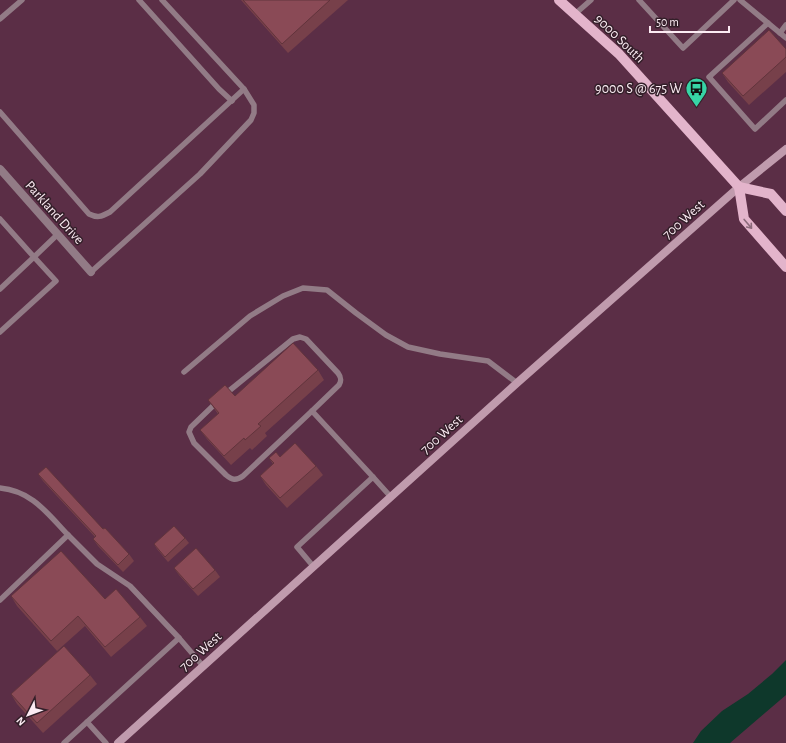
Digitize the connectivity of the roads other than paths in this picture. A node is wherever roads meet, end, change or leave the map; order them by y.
1 (22, 0) edge
2 (139, 0) edge
3 (162, 0) edge
4 (560, 0) edge
5 (590, 0) edge
6 (639, 0) edge
7 (734, 0) edge
8 (740, 0) edge
9 (575, 14) junction
10 (0, 19) edge
11 (768, 23) junction
12 (786, 25) edge
13 (780, 33) junction
14 (786, 38) edge
15 (244, 90) junction
16 (232, 100) junction
17 (786, 100) edge
18 (0, 112) edge
19 (786, 149) edge
20 (0, 169) edge
21 (739, 187) junction
22 (786, 211) edge
23 (0, 219) edge
24 (58, 234) junction
25 (34, 257) junction
26 (786, 267) edge
27 (91, 272) joint
28 (0, 289) edge
29 (0, 332) edge
30 (184, 372) dead end
31 (517, 384) junction
32 (312, 411) junction
33 (373, 478) junction
34 (0, 488) edge
35 (390, 496) junction
36 (68, 535) junction
37 (313, 566) junction
38 (0, 600) edge
39 (179, 638) junction
40 (203, 666) junction
41 (87, 722) junction
42 (64, 743) edge
43 (106, 743) edge
44 (118, 743) edge

1 - 10 lane
2 - 16 lane
3 - 15 lane
4 - 9 main road, 9000 South
5 - 9 lane
6 - 7 lane
8 - 11 lane
9 - 21 main road, 9000 South
11 - 13 lane
11 - 17 lane
12 - 13 lane
13 - 14 lane
15 - 16 lane
15 - 27 lane
16 - 18 lane
19 - 21 street, 700 West
20 - 24 street, Parkland Drive
21 - 22 main road
21 -> 26 main road
21 - 31 street, 700 West
23 - 25 lane
24 - 25 lane
24 - 27 street, Parkland Drive
25 - 28 lane
25 - 29 lane
30 - 31 lane
31 - 35 street, 700 West
32 - 32 lane
32 - 33 lane
33 - 35 lane
33 - 37 lane
34 - 36 lane
35 - 37 street, 700 West
36 - 38 lane
36 - 39 lane
37 - 40 street, 700 West
39 - 40 lane
39 - 41 lane
40 - 44 street, 700 West
41 - 42 lane
41 - 43 lane

